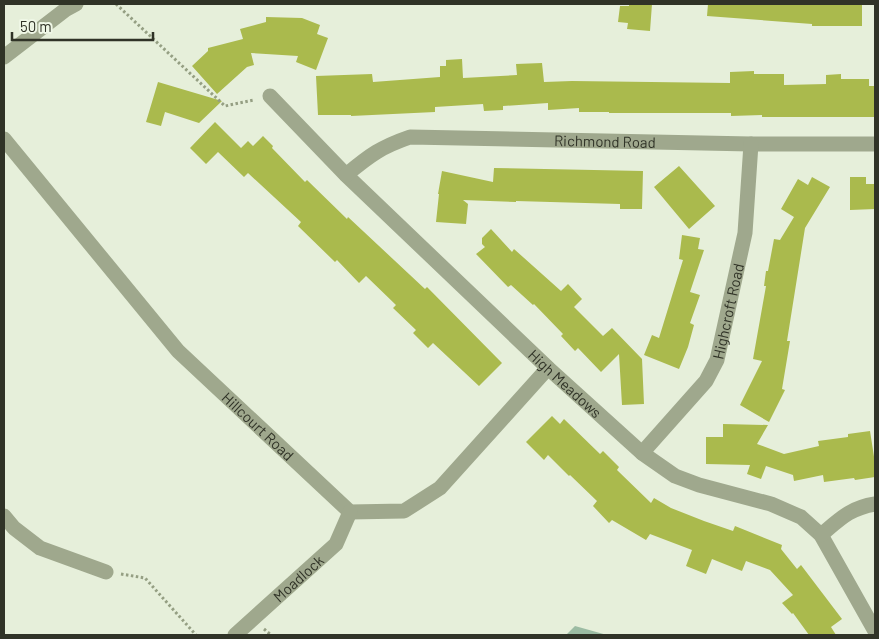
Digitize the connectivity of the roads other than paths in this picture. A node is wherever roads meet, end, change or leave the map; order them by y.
1 (76, 4) edge
2 (4, 57) edge
3 (270, 96) road end
4 (4, 139) edge
5 (751, 144) junction
6 (875, 144) edge
7 (346, 175) junction
8 (548, 368) junction
9 (642, 453) junction
10 (875, 504) edge
11 (350, 512) junction
12 (4, 516) edge
13 (821, 535) junction
14 (106, 572) road end
15 (875, 631) edge
16 (235, 635) edge

1 - 2 street
3 - 7 street, High Meadows
4 - 11 street, Hillcourt Road
5 - 6 street, Richmond Road
5 - 7 street, Richmond Road
5 - 9 street, Highcroft Road
7 - 8 street, High Meadows
8 - 9 street, High Meadows
8 - 11 street
9 - 13 street, High Meadows
10 - 13 street
11 - 16 street, Moadlock
12 - 14 street
13 - 15 street, High Meadows

